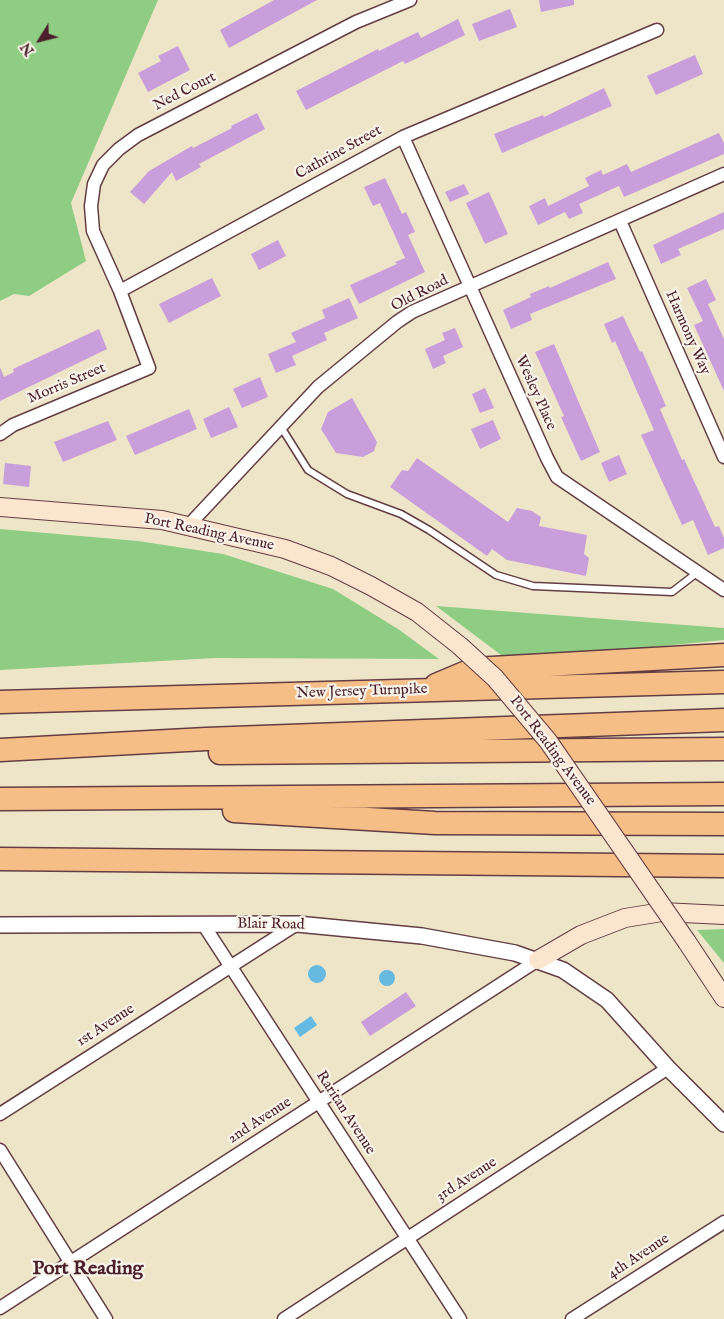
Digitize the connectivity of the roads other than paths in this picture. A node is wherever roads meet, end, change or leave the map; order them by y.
1 (410, 0) edge
2 (657, 30) dead end
3 (403, 137) junction
4 (724, 174) edge
5 (620, 221) junction
6 (470, 287) junction
7 (120, 291) junction
8 (281, 427) junction
9 (0, 434) edge
10 (724, 457) edge
11 (0, 507) edge
12 (188, 526) junction
13 (698, 572) junction
14 (724, 590) edge
15 (724, 655) edge
16 (724, 682) edge
17 (421, 691) junction
18 (0, 702) edge
19 (724, 720) edge
20 (0, 750) edge
21 (724, 750) edge
22 (0, 755) edge
23 (724, 794) edge
24 (101, 798) junction
25 (0, 799) edge
26 (724, 824) edge
27 (0, 859) edge
28 (518, 864) junction
29 (724, 866) edge
30 (724, 882) edge
31 (724, 915) edge
32 (203, 924) junction
33 (297, 924) junction
34 (0, 925) edge
35 (686, 942) junction
36 (538, 960) junction
37 (229, 966) junction
38 (724, 981) edge
39 (724, 998) edge
40 (668, 1068) junction
41 (319, 1102) junction
42 (0, 1114) edge
43 (724, 1124) edge
44 (0, 1150) edge
45 (724, 1222) edge
46 (408, 1239) junction
47 (70, 1264) junction
48 (0, 1308) edge
49 (106, 1319) edge
50 (284, 1319) edge
51 (460, 1319) edge
52 (572, 1319) edge

1 - 7 street, Ned Court
2 - 3 street, Cathrine Street
3 - 6 street, Wesley Place
3 - 7 street, Cathrine Street
4 - 5 street, Old Road
5 - 6 street, Old Road
5 - 10 street, Harmony Way
6 - 8 street, Old Road
6 - 13 street, Wesley Place
7 - 9 street, Morris Street
8 - 12 street, Old Road
8 - 13 lane
11 - 12 main road, Port Reading Avenue
12 - 35 main road, Port Reading Avenue, bridge
13 - 14 street, Wesley Place
15 - 17 highway
16 - 17 highway, New Jersey Turnpike
17 - 18 highway, New Jersey Turnpike
19 - 20 highway
21 - 22 highway
23 - 24 highway
24 - 25 highway
24 - 26 highway
27 - 28 highway
28 - 29 highway
28 - 30 highway
31 - 36 main road
32 - 33 street, Blair Road
32 - 34 street, Blair Road
32 - 37 street, Raritan Avenue
33 - 36 street, Blair Road
33 - 37 street, 1st Avenue
35 - 38 main road
35 - 39 main road, Port Reading Avenue
36 - 40 street
36 - 41 street, 2nd Avenue
37 - 41 street, Raritan Avenue
37 - 42 street, 1st Avenue
40 - 43 street
40 - 46 street, 3rd Avenue
41 - 46 street, Raritan Avenue
41 - 47 street, 2nd Avenue
44 - 47 street
45 - 52 street, 4th Avenue
46 - 50 street, 3rd Avenue
46 - 51 street, Raritan Avenue
47 - 48 street, 2nd Avenue
47 - 49 street

